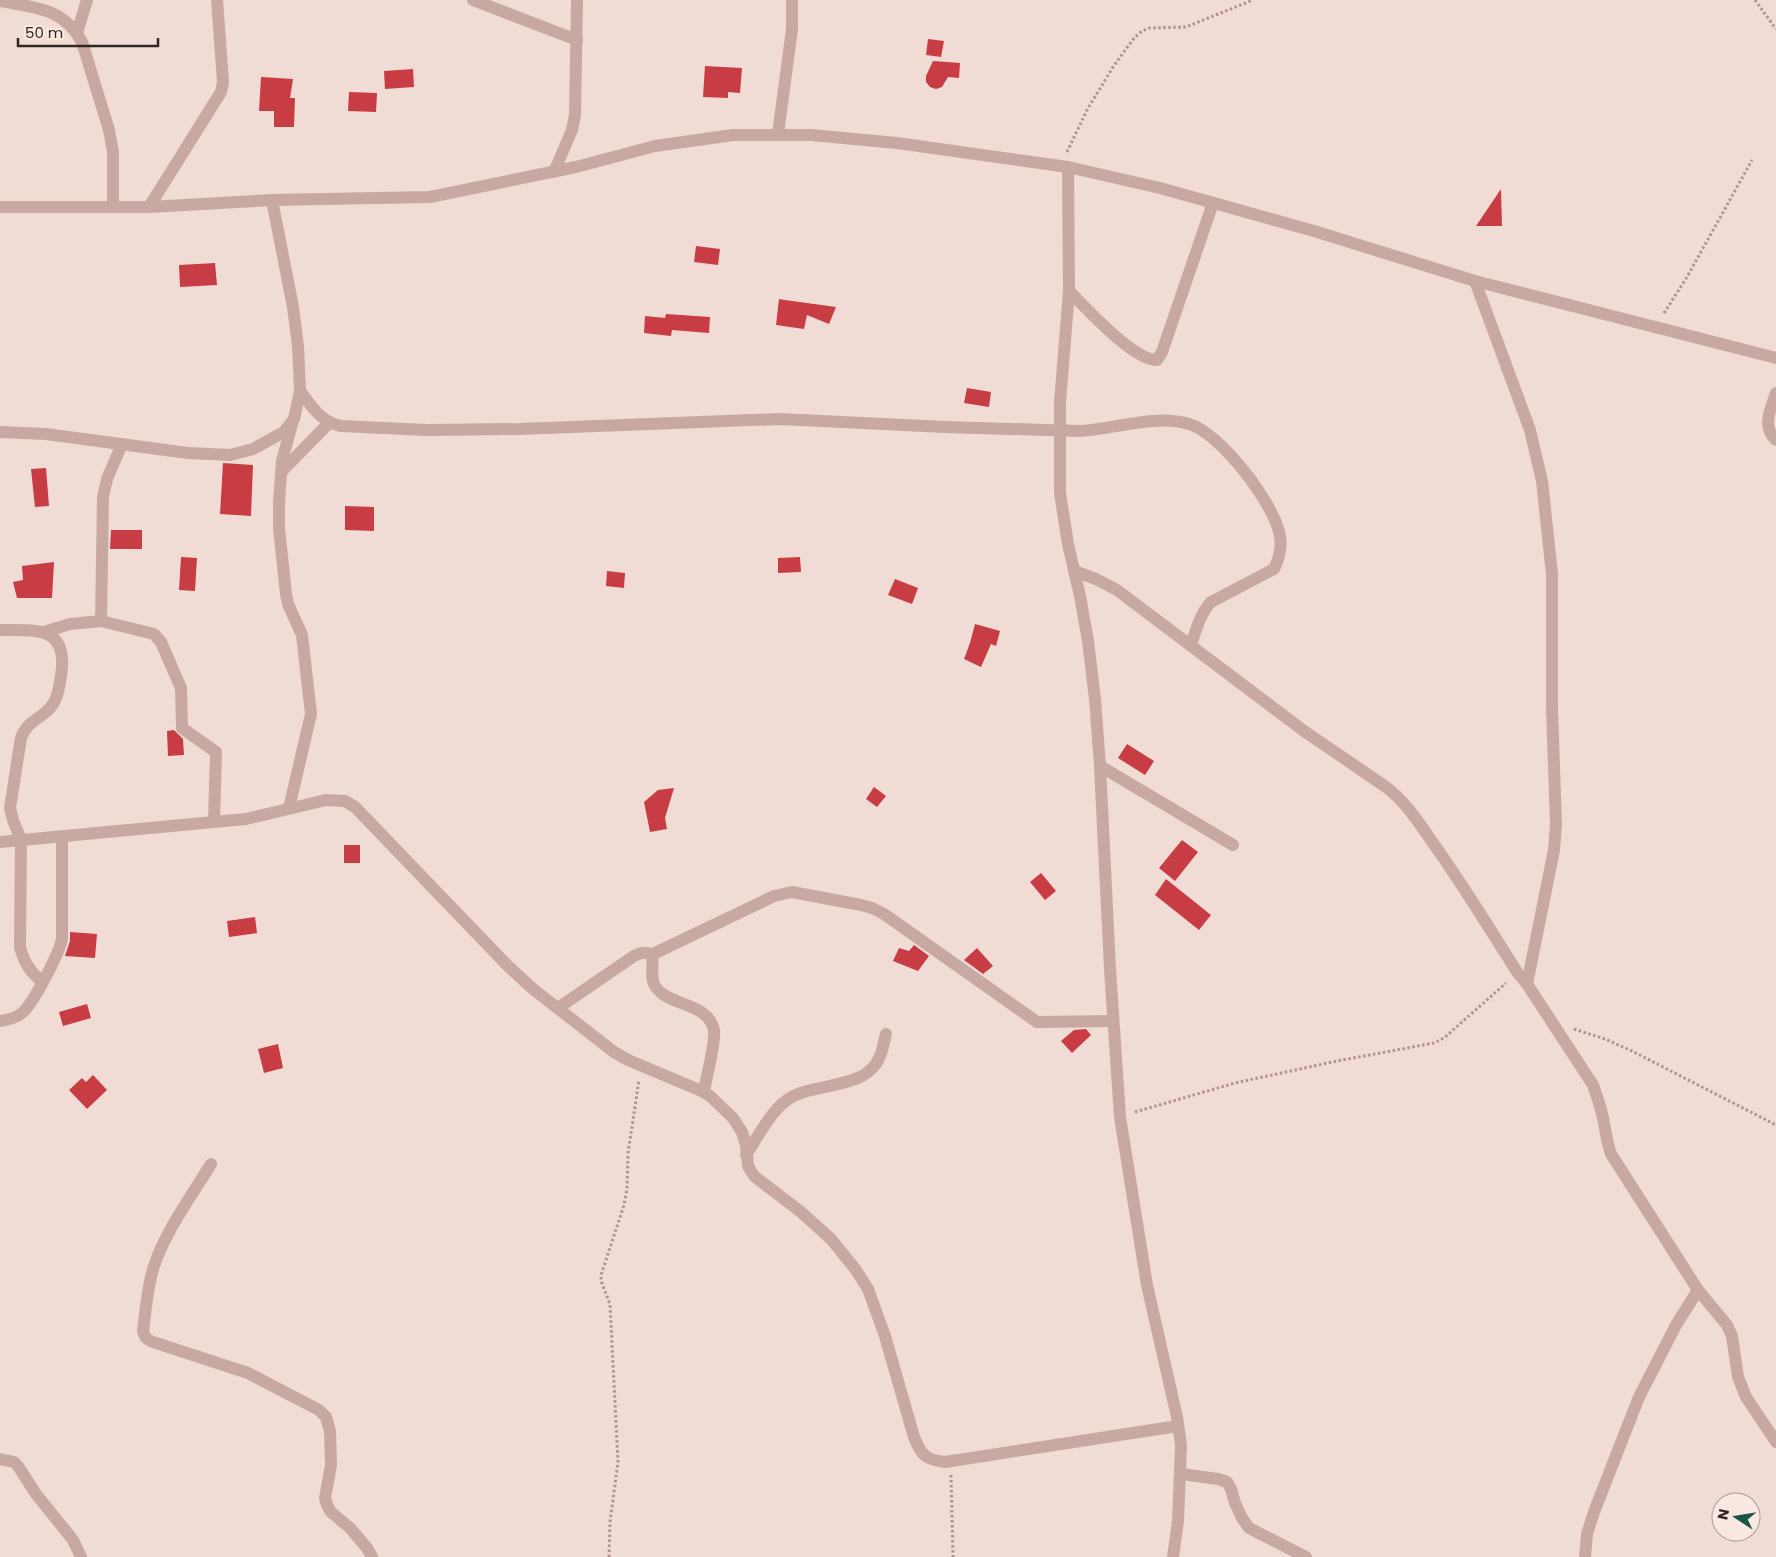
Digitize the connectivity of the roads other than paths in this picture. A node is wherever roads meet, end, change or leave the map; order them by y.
1 (0, 0) edge
2 (87, 0) edge
3 (217, 0) edge
4 (473, 0) edge
5 (577, 0) edge
6 (792, 0) edge
7 (77, 33) junction
8 (577, 40) junction
9 (778, 134) junction
10 (1064, 167) junction
11 (554, 172) junction
12 (272, 200) junction
13 (1213, 203) junction
14 (148, 207) junction
15 (0, 208) edge
16 (113, 208) junction
17 (1475, 281) junction
18 (1070, 291) junction
19 (1776, 358) edge
20 (300, 391) junction
21 (1776, 393) edge
22 (294, 419) junction
23 (329, 423) junction
24 (1060, 430) junction
25 (0, 432) edge
26 (1776, 440) edge
27 (122, 444) junction
28 (282, 471) junction
29 (1074, 571) junction
30 (101, 621) junction
31 (0, 630) edge
32 (44, 632) junction
33 (1191, 645) junction
34 (1100, 766) junction
35 (290, 808) junction
36 (214, 822) junction
37 (62, 836) junction
38 (21, 840) junction
39 (0, 842) edge
40 (1233, 845) dead end
41 (651, 955) junction
42 (42, 982) junction
43 (1527, 984) junction
44 (558, 1008) junction
45 (0, 1021) edge
46 (1114, 1021) junction
47 (886, 1034) dead end
48 (704, 1092) junction
49 (746, 1155) junction
50 (211, 1164) dead end
51 (1698, 1290) junction
52 (1178, 1426) junction
53 (1776, 1442) edge
54 (0, 1460) edge
55 (1181, 1474) junction
56 (81, 1557) edge
57 (372, 1557) edge
58 (1173, 1557) edge
59 (1306, 1557) edge
60 (1586, 1557) edge

1 - 7 street
2 - 7 street
3 - 14 street
4 - 8 street
5 - 8 street
6 - 9 street
7 - 16 street
8 - 11 street
9 - 10 street
9 - 11 street
10 - 13 street
10 - 18 street
11 - 12 street
12 - 14 street
12 - 20 street
13 - 17 street
13 - 18 street
14 - 16 street
15 - 16 street
17 - 19 street
17 - 43 street
18 - 24 street
20 - 22 street
20 - 23 street
21 - 26 street
22 - 27 street
22 - 28 street
23 - 24 street
23 - 28 street
24 - 29 street
24 - 33 street
25 - 27 street
27 - 30 street
28 - 35 street
29 - 33 street
29 - 34 street
30 - 32 street
30 - 36 street
31 - 32 street
32 - 38 street
33 - 43 street
34 - 40 street
34 - 46 street
35 - 36 street
35 - 44 street
36 - 37 street
37 - 38 street
37 - 42 street
38 - 39 street
38 - 42 street
41 - 44 street
41 - 46 street
41 - 48 street
42 - 45 street
43 - 51 street
44 - 48 street
46 - 52 street
47 - 49 street
48 - 49 street
49 - 52 street
50 - 57 street
51 - 53 street
51 - 60 street
52 - 55 street
54 - 56 street
55 - 58 street
55 - 59 street

